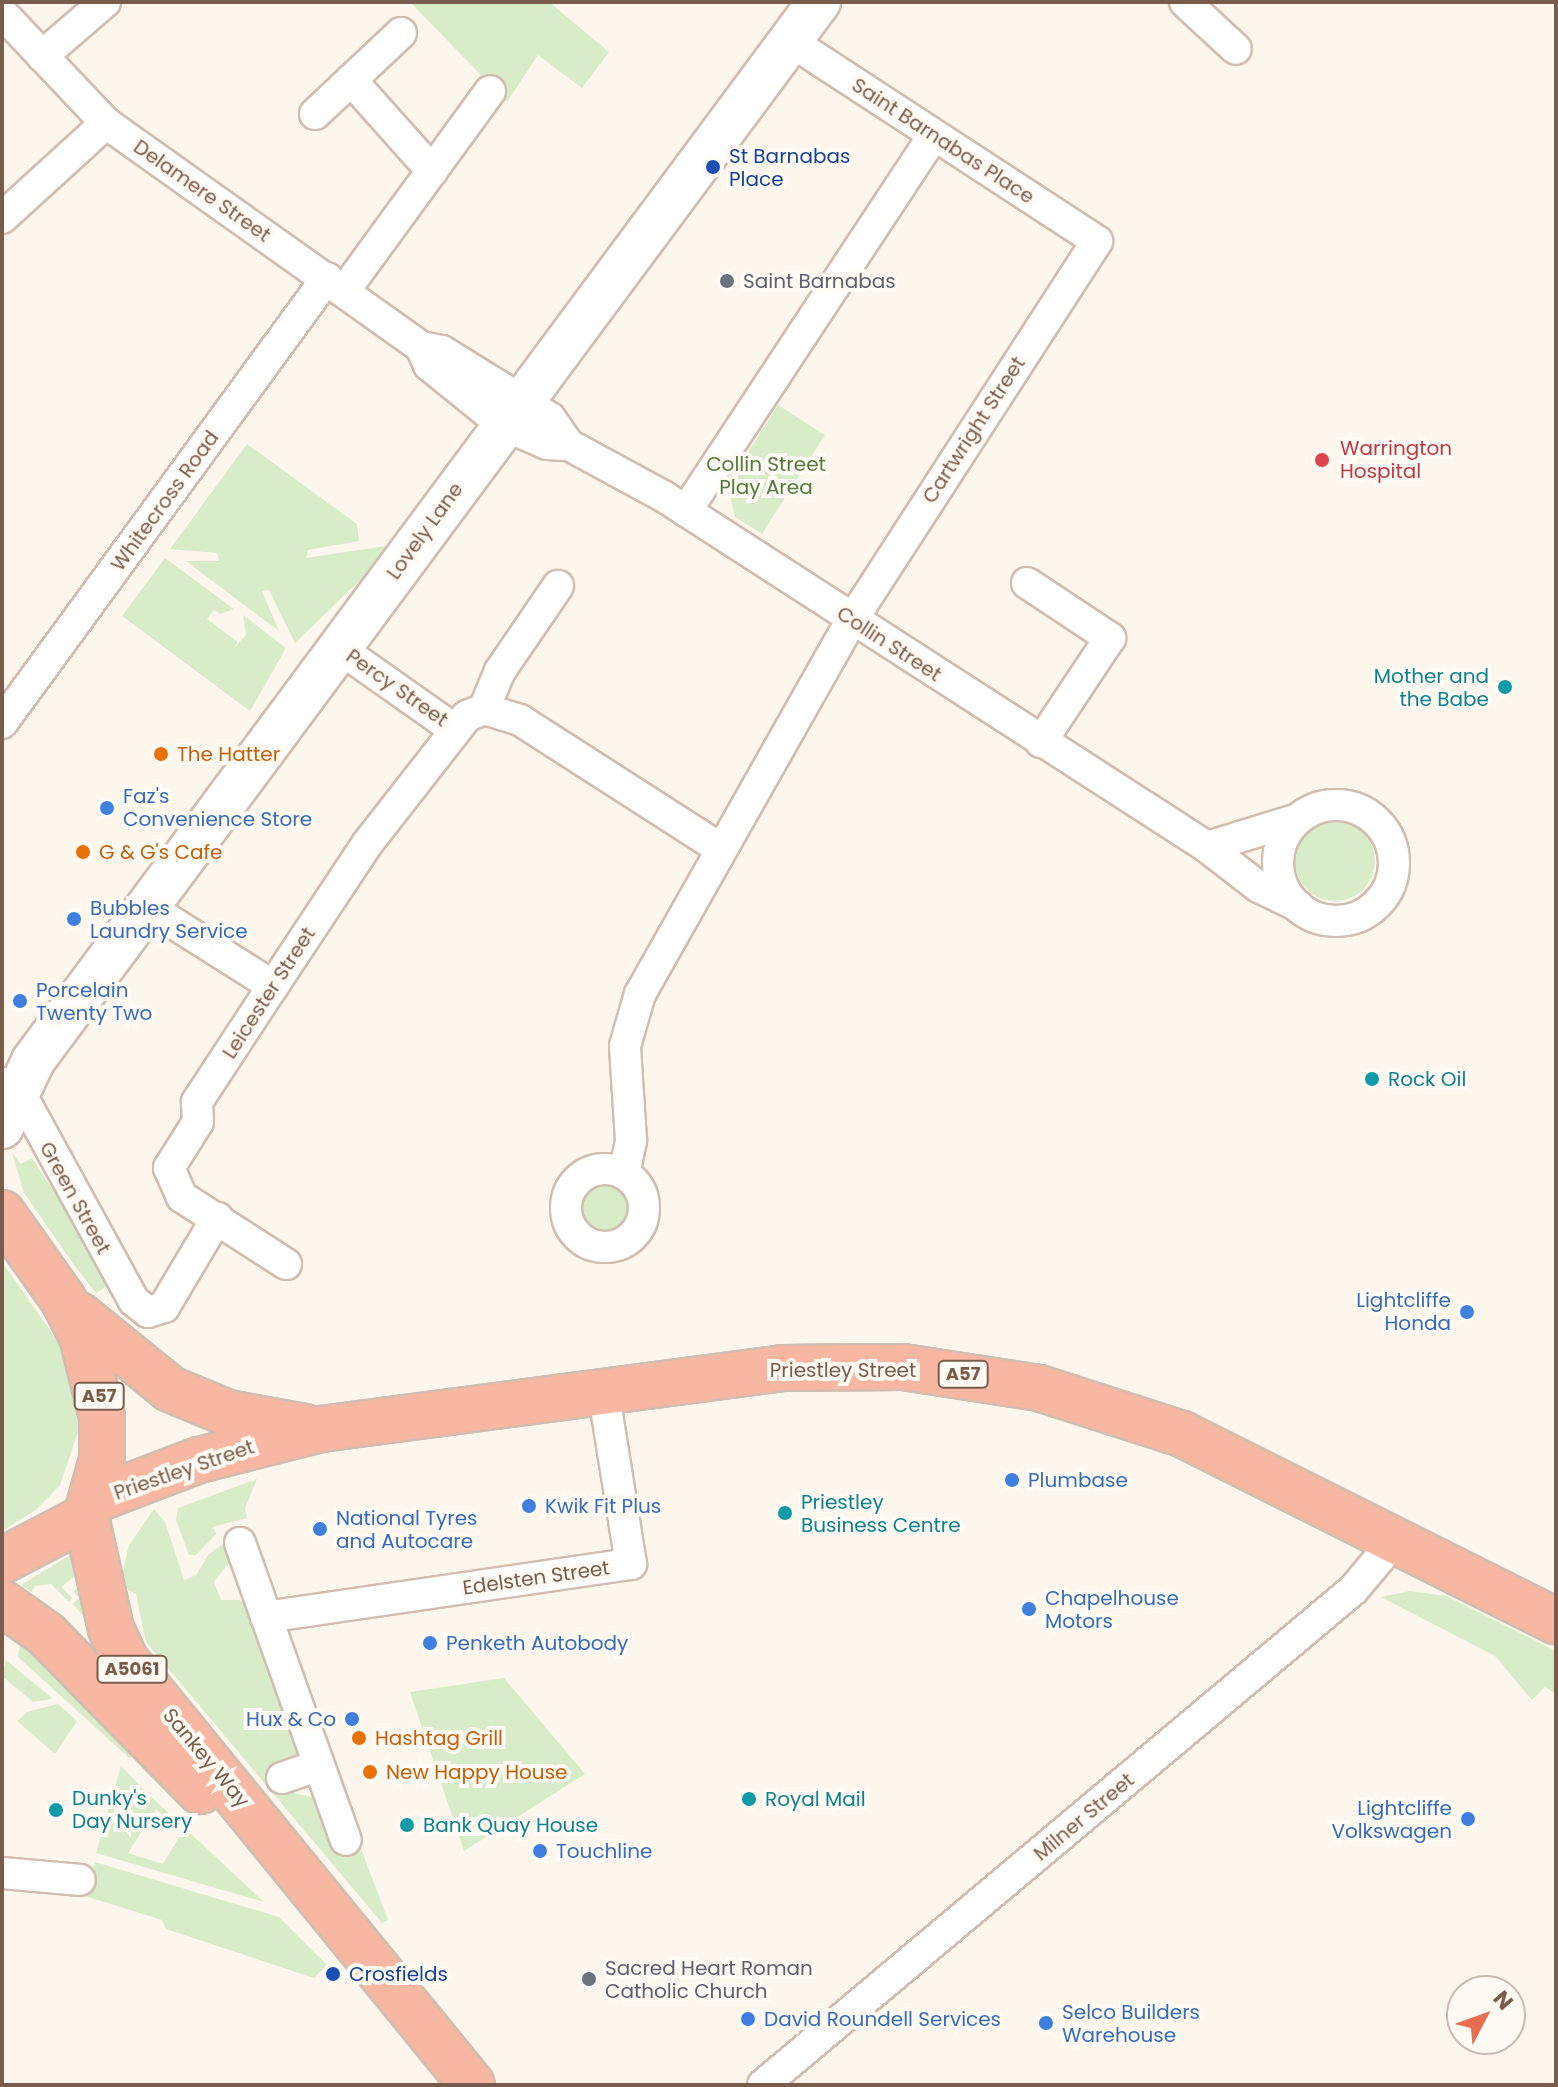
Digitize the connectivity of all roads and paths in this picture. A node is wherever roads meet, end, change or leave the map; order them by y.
1 (105, 2) edge
2 (819, 2) edge
3 (1185, 2) edge
4 (2, 13) edge
5 (401, 33) dead end
6 (790, 41) junction
7 (1236, 49) dead end
8 (42, 56) junction
9 (351, 80) junction
10 (490, 91) dead end
11 (315, 114) dead end
12 (106, 123) junction
13 (934, 135) junction
14 (432, 171) junction
15 (2, 218) edge
16 (1097, 241) joint
17 (336, 284) junction
18 (512, 413) junction
19 (686, 511) junction
20 (1027, 583) dead end
21 (558, 586) dead end
22 (852, 620) junction
23 (339, 648) junction
24 (484, 709) junction
25 (2, 723) edge
26 (454, 729) junction
27 (1041, 742) junction
28 (1298, 819) junction
29 (1207, 847) junction
30 (721, 849) junction
31 (1298, 906) junction
32 (148, 907) junction
33 (273, 986) junction
34 (12, 1089) edge
35 (624, 1174) dead end
36 (4, 1211) edge
37 (217, 1218) junction
38 (286, 1264) dead end
39 (63, 1299) junction
40 (603, 1390) junction
41 (321, 1429) junction
42 (90, 1509) junction
43 (1396, 1539) junction
44 (240, 1543) dead end
45 (2, 1561) edge
46 (2, 1603) edge
47 (266, 1617) junction
48 (1556, 1621) edge
49 (319, 1765) junction
50 (282, 1778) dead end
51 (346, 1840) dead end
52 (2, 1873) edge
53 (80, 1880) dead end
54 (319, 1897) junction
55 (472, 2085) edge
56 (763, 2085) edge

1 - 8 street
2 - 6 street, Lovely Lane
3 - 7 street
4 - 8 street, Delamere Street
5 - 9 street
6 - 13 street, Saint Barnabas Place
6 - 18 street, Lovely Lane
8 - 12 street, Delamere Street
9 - 11 street
9 - 14 street
10 - 14 street, Whitecross Road
12 - 15 street
12 - 17 street, Delamere Street
13 - 16 street, Saint Barnabas Place
13 - 19 street
14 - 17 street, Whitecross Road
16 - 22 street, Cartwright Street
17 - 18 street, Delamere Street
17 - 25 street, Whitecross Road
18 - 19 street, Collin Street
18 - 23 street, Lovely Lane
19 - 22 street, Collin Street
20 - 27 street
21 - 24 street
22 - 27 street, Collin Street
22 - 30 street
23 - 26 street, Percy Street
23 - 32 street, Lovely Lane
24 - 26 street, Leicester Street
24 - 30 street
26 - 33 street, Leicester Street
27 - 29 street, Collin Street
28 - 29 street, Collin Street
28 - 31 street
28 - 31 street, Collin Street
29 - 31 street, Collin Street
30 - 35 street
32 - 33 street
32 - 34 street, Lovely Lane
33 - 37 street, Leicester Street
34 - 37 street, Green Street
36 - 39 highway, A57
37 - 38 street, Leicester Street
39 - 41 highway, Priestley Street / A57
39 - 42 highway, A57
40 - 41 highway, Priestley Street / A57
40 - 43 highway, Priestley Street / A57
40 - 47 street, Edelsten Street
41 - 42 highway, Priestley Street / A57
42 - 45 highway, A57
42 - 54 highway, Sankey Way / A5061
43 - 48 highway, Priestley Street / A57
43 - 56 street, Milner Street
44 - 47 street
46 - 54 highway, Sankey Way / A5061
47 - 49 street
49 - 50 street
49 - 51 street
52 - 53 street
54 - 55 highway, Sankey Way / A5061

